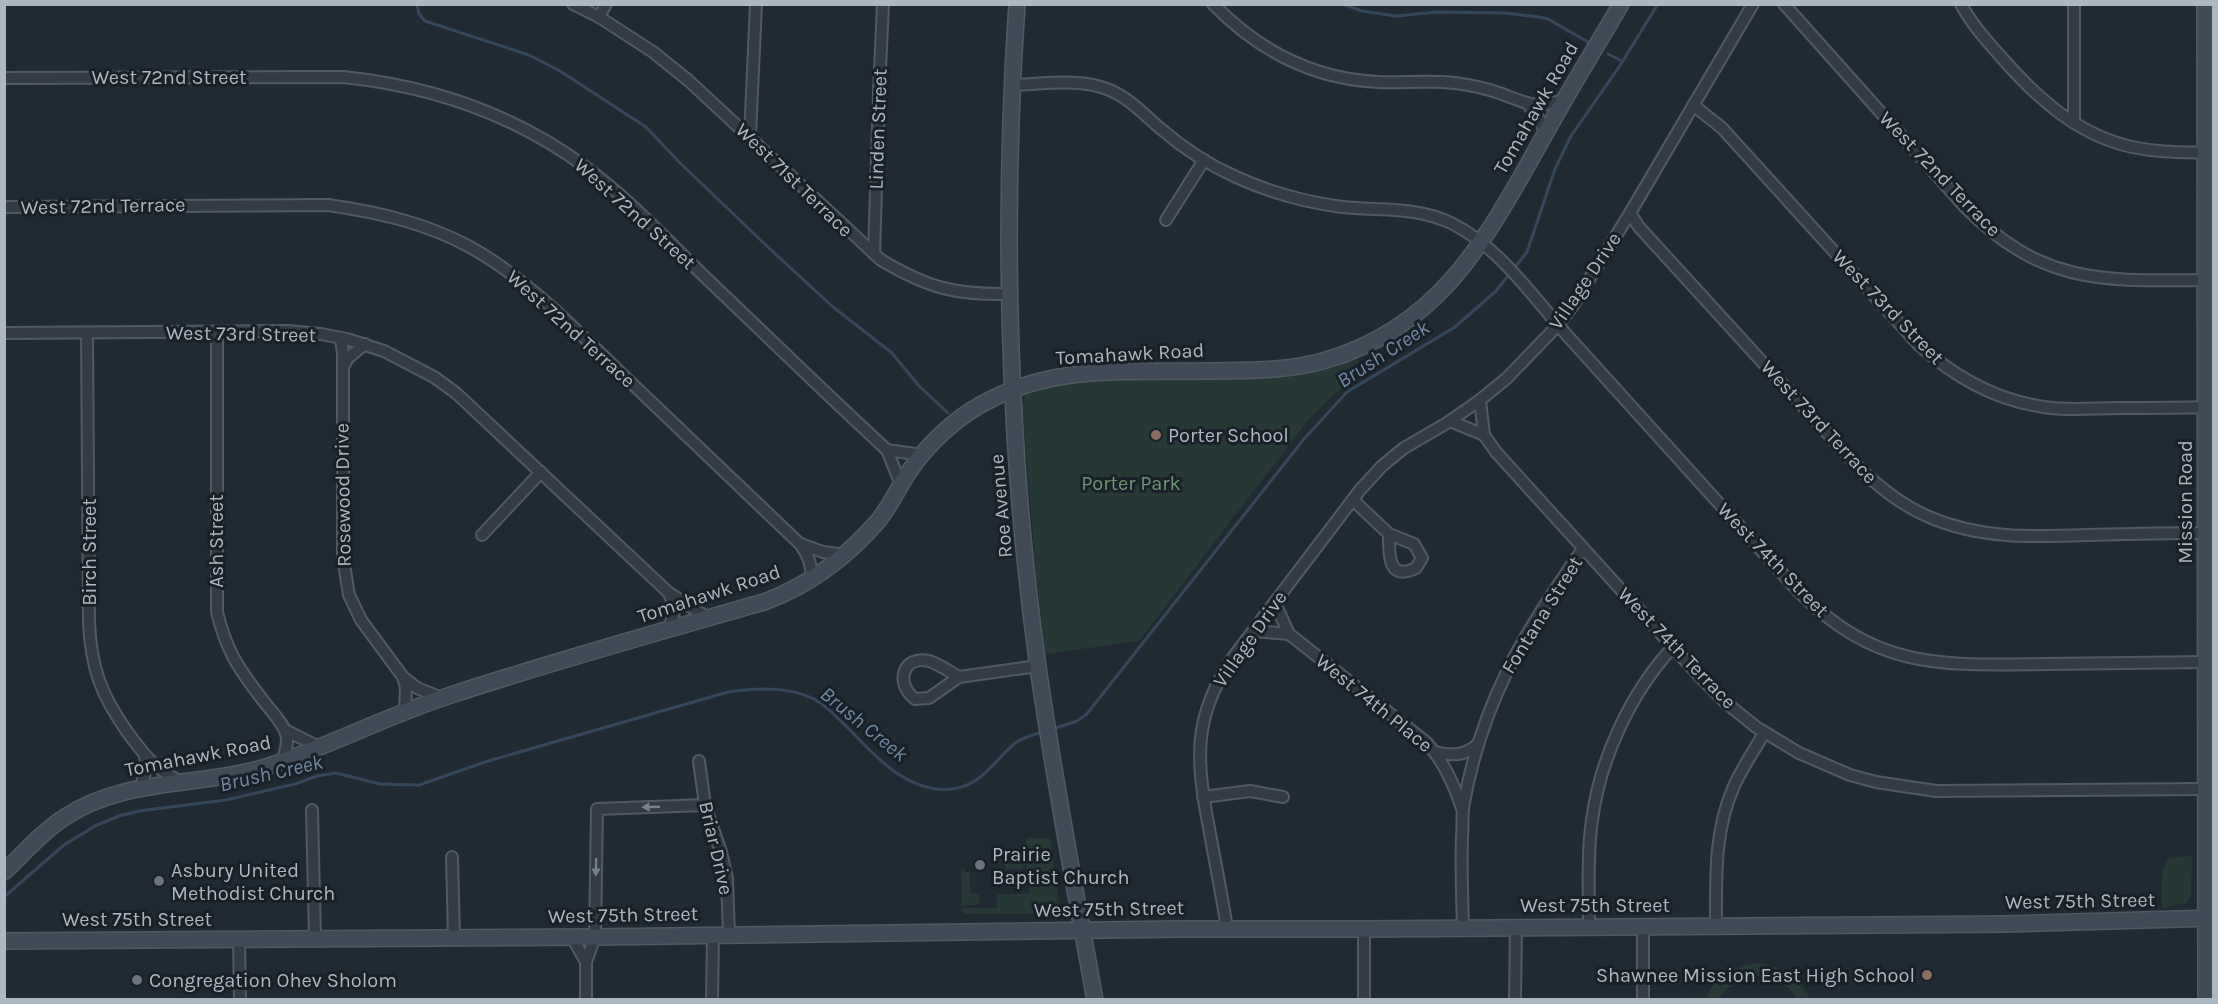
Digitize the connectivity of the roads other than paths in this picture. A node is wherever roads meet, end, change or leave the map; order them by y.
1 (573, 4) edge
2 (606, 4) edge
3 (756, 4) edge
4 (884, 4) edge
5 (1017, 4) edge
6 (1213, 4) edge
7 (1621, 4) edge
8 (1753, 4) edge
9 (1784, 4) edge
10 (1960, 4) edge
11 (2074, 4) edge
12 (2205, 4) edge
13 (599, 17) junction
14 (4, 78) edge
15 (1013, 85) junction
16 (1565, 100) junction
17 (1527, 104) junction
18 (1693, 105) junction
19 (2074, 123) junction
20 (1546, 133) junction
21 (750, 136) junction
22 (2209, 152) edge
23 (1204, 160) junction
24 (4, 207) edge
25 (1630, 213) junction
26 (1166, 220) dead end
27 (2209, 222) edge
28 (1480, 242) junction
29 (874, 254) junction
30 (2205, 280) junction
31 (1010, 294) junction
32 (1558, 325) junction
33 (217, 332) junction
34 (4, 333) edge
35 (87, 333) junction
36 (341, 338) junction
37 (2210, 339) edge
38 (365, 344) junction
39 (343, 368) junction
40 (1014, 390) junction
41 (1480, 400) junction
42 (2206, 407) junction
43 (1450, 421) junction
44 (1484, 435) junction
45 (887, 450) junction
46 (922, 455) junction
47 (541, 472) junction
48 (901, 485) junction
49 (1354, 501) junction
50 (2206, 533) junction
51 (1389, 534) dead end
52 (482, 535) dead end
53 (800, 544) junction
54 (1583, 549) junction
55 (2210, 554) edge
56 (845, 555) junction
57 (812, 580) junction
58 (669, 593) junction
59 (1275, 603) junction
60 (708, 618) junction
61 (669, 629) junction
62 (1254, 631) junction
63 (1289, 634) junction
64 (1672, 648) junction
65 (2206, 662) junction
66 (1038, 666) junction
67 (403, 677) junction
68 (959, 677) junction
69 (442, 698) junction
70 (2210, 708) edge
71 (405, 712) junction
72 (285, 730) junction
73 (1764, 733) junction
74 (1478, 744) junction
75 (321, 748) junction
76 (1435, 752) junction
77 (145, 756) junction
78 (699, 761) dead end
79 (282, 762) junction
80 (182, 782) junction
81 (141, 788) junction
82 (2207, 789) junction
83 (1203, 797) junction
84 (1283, 797) dead end
85 (705, 805) junction
86 (312, 810) dead end
87 (1463, 811) junction
88 (20, 856) junction
89 (452, 857) dead end
90 (4, 862) edge
91 (4, 872) edge
92 (2210, 919) edge
93 (1716, 925) junction
94 (1589, 926) junction
95 (1643, 926) junction
96 (1463, 927) junction
97 (1516, 927) junction
98 (1227, 929) junction
99 (1364, 929) junction
100 (1081, 930) junction
101 (713, 935) junction
102 (729, 935) junction
103 (454, 937) junction
104 (572, 937) junction
105 (595, 937) junction
106 (239, 939) junction
107 (315, 939) junction
108 (4, 941) edge
109 (586, 962) junction
110 (240, 999) edge
111 (586, 999) edge
112 (712, 999) edge
113 (1095, 999) edge
114 (1364, 999) edge
115 (1515, 999) edge
116 (1643, 999) edge
117 (2206, 999) edge

1 - 13 street, West 71st Terrace
2 - 13 street
3 - 21 street
4 - 29 street, Linden Street
5 - 15 main road, Roe Avenue
6 - 17 street
7 - 16 main road, Tomahawk Road
8 - 18 street, Village Drive
9 - 30 street, West 72nd Terrace
10 - 19 street
11 - 19 street
12 - 22 main road, Mission Road
13 - 21 street, West 71st Terrace
14 - 45 street, West 72nd Street
15 - 23 street
15 - 31 main road, Roe Avenue
16 - 17 street
16 - 20 main road, Tomahawk Road
17 - 20 street
18 - 25 street, Village Drive
18 - 42 street, West 73rd Street
19 - 22 street
20 - 28 main road, Tomahawk Road
21 - 29 street, West 71st Terrace
22 - 27 main road, Mission Road
23 - 26 street
23 - 28 street
24 - 53 street, West 72nd Terrace
25 - 32 street, Village Drive
25 - 50 street, West 73rd Terrace
27 - 30 main road, Mission Road
28 - 32 street, West 74th Street
28 - 40 main road, Tomahawk Road
29 - 31 street, West 71st Terrace
30 - 37 main road, Mission Road
31 - 40 main road, Roe Avenue
32 - 41 street, Village Drive
32 - 65 street, West 74th Street
33 - 35 street, West 73rd Street
33 - 36 street, West 73rd Street
33 - 72 street, Ash Street
34 - 35 street, West 73rd Street
35 - 77 street, Birch Street
36 - 38 street, West 73rd Street
36 - 39 street, Rosewood Drive
37 - 42 main road, Mission Road
38 - 39 street
38 - 47 street, West 73rd Street
39 - 67 street, Rosewood Drive
40 - 46 main road, Tomahawk Road
40 - 66 main road, Roe Avenue
41 - 43 street, Village Drive
41 - 44 street
42 - 50 main road, Mission Road
43 - 44 street
43 - 49 street, Village Drive
44 - 54 street, West 74th Terrace
45 - 46 street
45 - 48 street, West 72nd Street
46 - 48 main road, Tomahawk Road
47 - 52 street
47 - 58 street, West 73rd Street
48 - 56 main road, Tomahawk Road
49 - 51 street
49 - 59 street, Village Drive
50 - 55 main road, Mission Road
53 - 56 street, West 72nd Terrace
53 - 57 street, West 72nd Terrace
54 - 64 street, West 74th Terrace
54 - 74 street, Fontana Street
55 - 65 main road, Mission Road
56 - 57 main road, Tomahawk Road
57 - 60 main road, Tomahawk Road
58 - 60 street, West 73rd Street
58 - 61 street
59 - 62 street, Village Drive
59 - 63 street, West 74th Place
60 - 61 main road, Tomahawk Road
61 - 69 main road, Tomahawk Road
62 - 63 street
62 - 83 street, Village Drive
63 - 76 street, West 74th Place
64 - 73 street, West 74th Terrace
64 - 94 street
65 - 70 main road, Mission Road
66 - 68 street
66 - 100 main road, Roe Avenue
67 - 69 street, Rosewood Drive
67 - 71 street
68 - 68 street
69 - 71 main road, Tomahawk Road
70 - 82 main road, Mission Road
71 - 75 main road, Tomahawk Road
72 - 75 street, Ash Street
72 - 79 street
73 - 82 street, West 74th Terrace
73 - 93 street
74 - 76 street
74 - 87 street, Fontana Street
75 - 79 main road, Tomahawk Road
76 - 87 street, West 74th Place
77 - 80 street, Birch Street
77 - 81 street
78 - 85 street, Briar Drive
79 - 80 main road, Tomahawk Road
80 - 81 main road, Tomahawk Road
81 - 88 main road, Tomahawk Road
82 - 92 main road, Mission Road
83 - 84 street
83 - 98 street, Village Drive
85 - 102 street, Briar Drive
85 -> 105 street
86 - 107 street
87 - 96 street, Fontana Street
88 - 90 main road, Tomahawk Road
88 - 91 main road, Tomahawk Road
89 - 103 street
92 - 93 main road, West 75th Street
92 - 117 main road, Mission Road
93 - 95 main road, West 75th Street
94 - 95 main road, West 75th Street
94 - 97 main road, West 75th Street
95 - 116 street
96 - 97 main road, West 75th Street
96 - 99 main road, West 75th Street
97 - 115 street
98 - 99 main road, West 75th Street
98 - 100 main road, West 75th Street
99 - 114 street
100 - 102 main road, West 75th Street
100 - 113 main road, Roe Avenue
101 - 102 main road, West 75th Street
101 - 105 main road, West 75th Street
101 - 112 street
103 - 104 main road, West 75th Street
103 - 107 main road, West 75th Street
104 - 105 main road, West 75th Street
104 - 109 street
105 - 109 street
106 - 107 main road, West 75th Street
106 - 108 main road, West 75th Street
106 - 110 street
109 - 111 street

